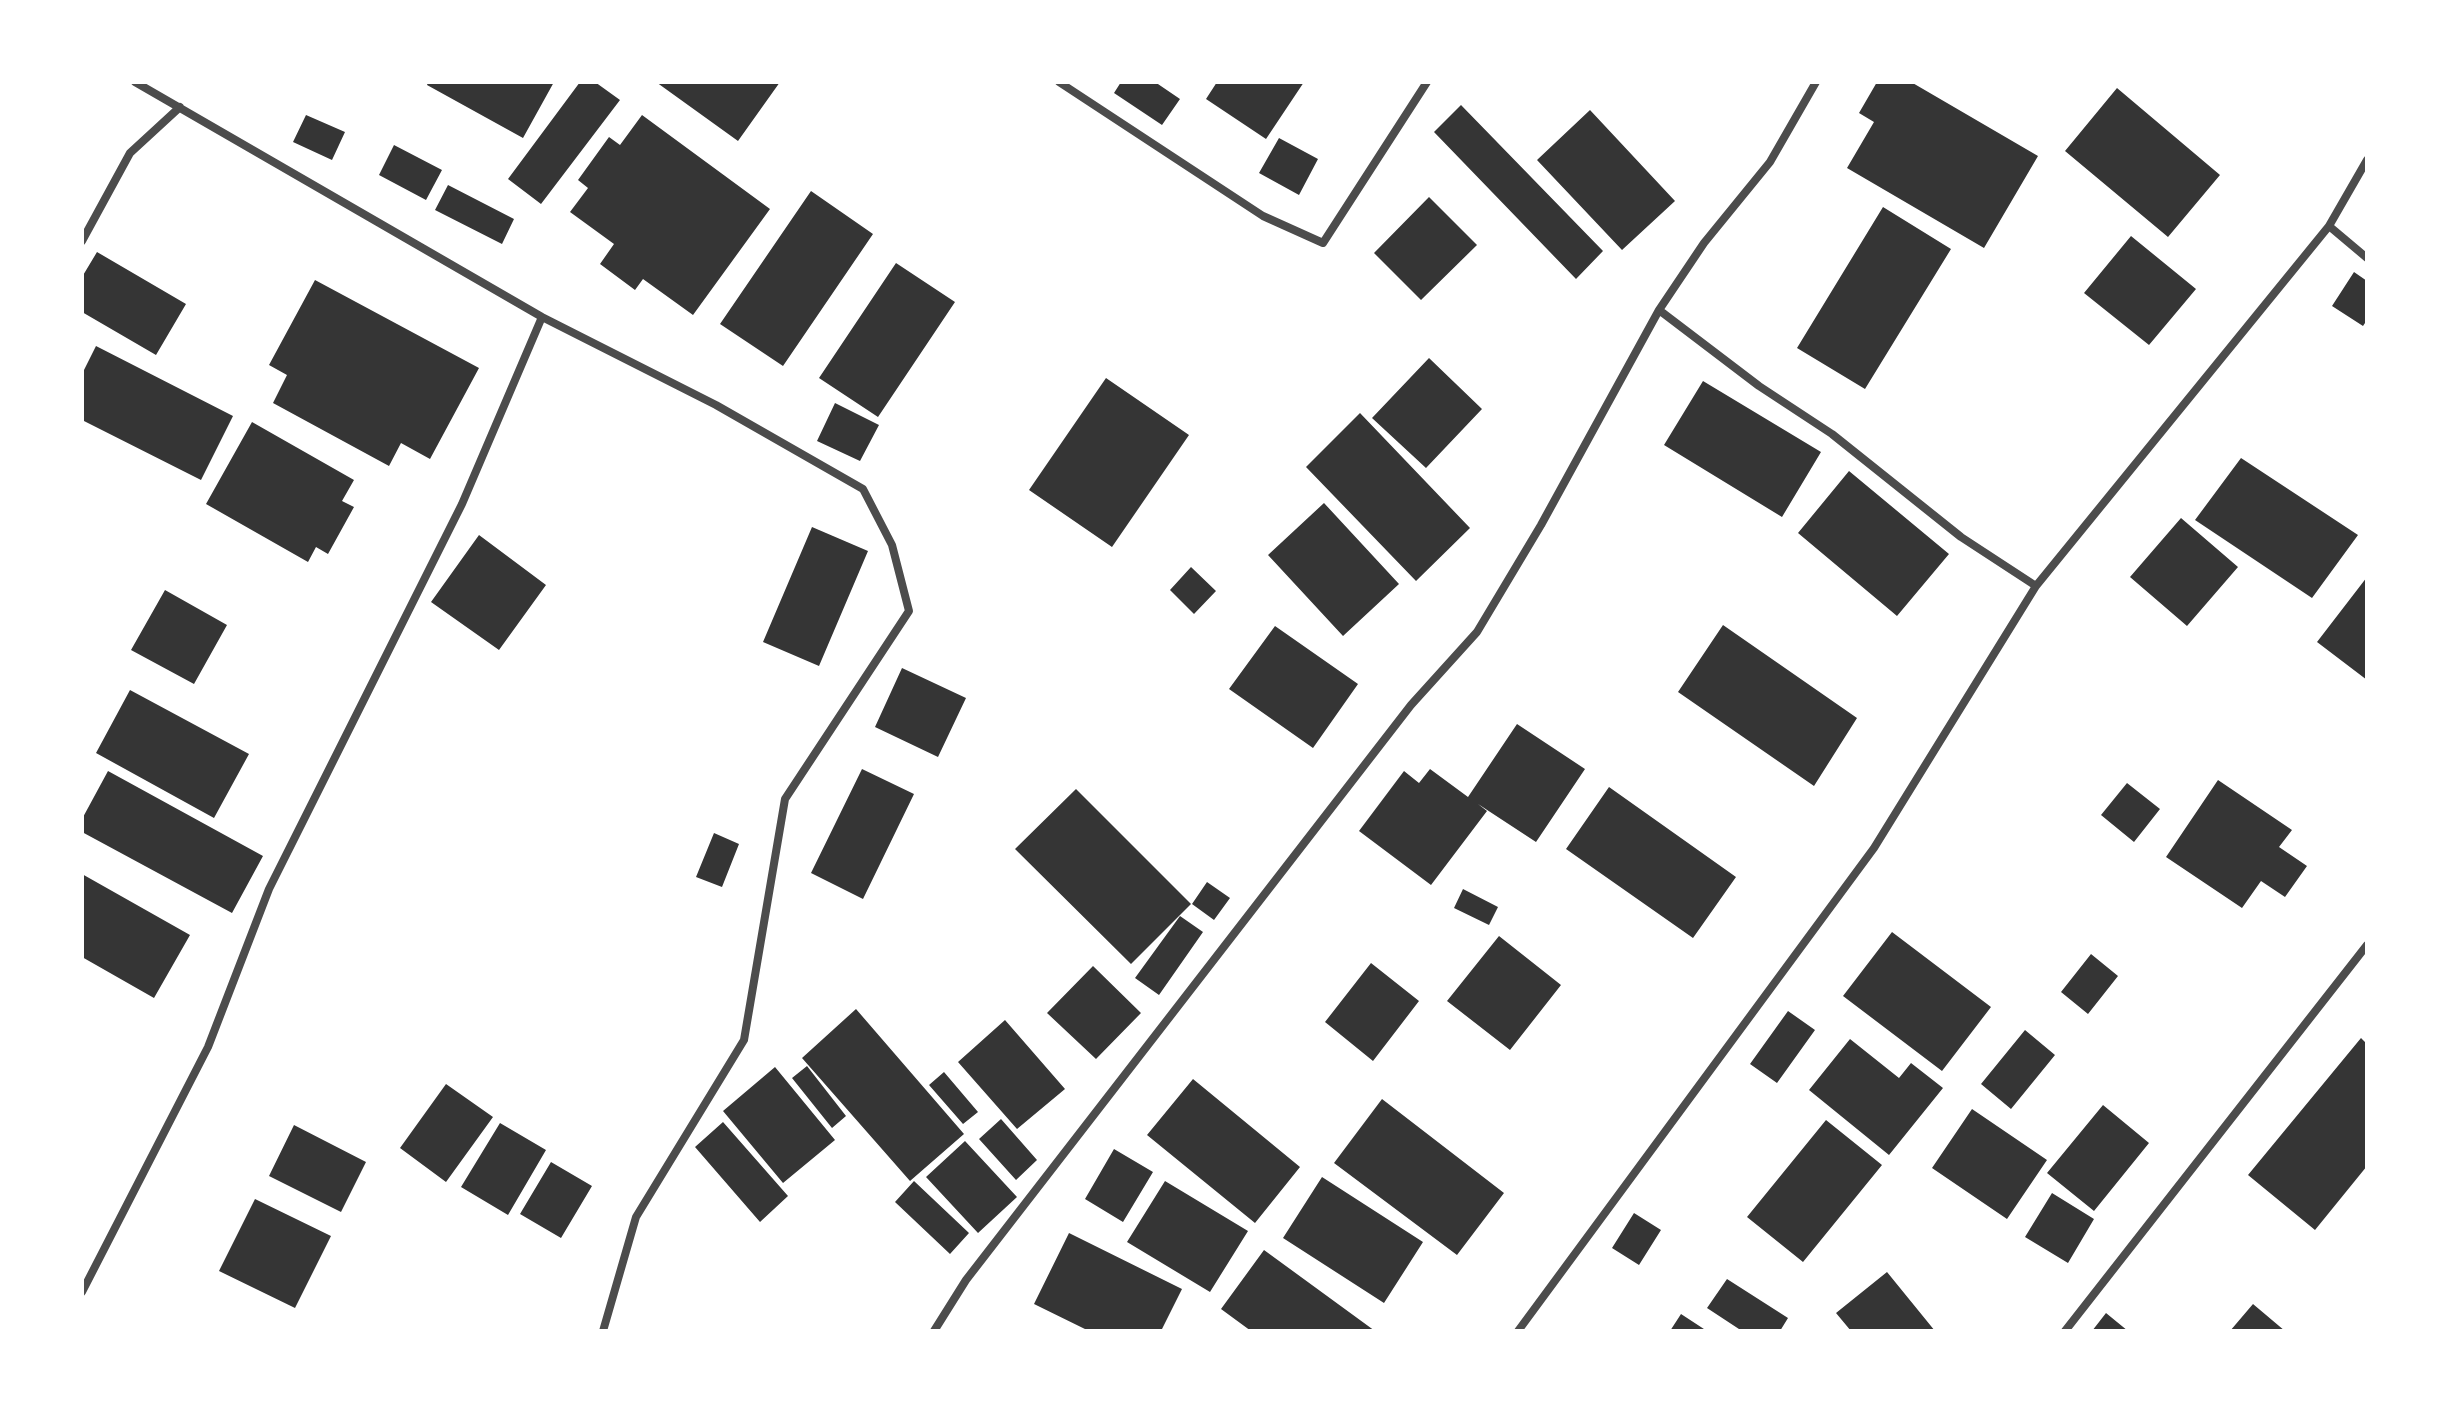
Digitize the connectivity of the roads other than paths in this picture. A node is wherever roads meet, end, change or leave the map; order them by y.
1 (135, 82) edge
2 (1059, 82) edge
3 (1427, 82) edge
4 (1816, 82) edge
5 (180, 107) junction
6 (2367, 160) edge
7 (2329, 226) junction
8 (82, 241) edge
9 (2367, 258) edge
10 (1659, 310) junction
11 (542, 317) junction
12 (2036, 586) junction
13 (2367, 945) edge
14 (82, 1292) edge
15 (603, 1331) edge
16 (934, 1331) edge
17 (1518, 1331) edge
18 (2065, 1331) edge

1 - 5 street
2 - 3 street
4 - 10 street
5 - 8 street
5 - 11 street
6 - 7 street
7 - 9 street
7 - 12 street
10 - 12 street
10 - 16 street
11 - 14 street
11 - 15 street
12 - 17 street
13 - 18 street

